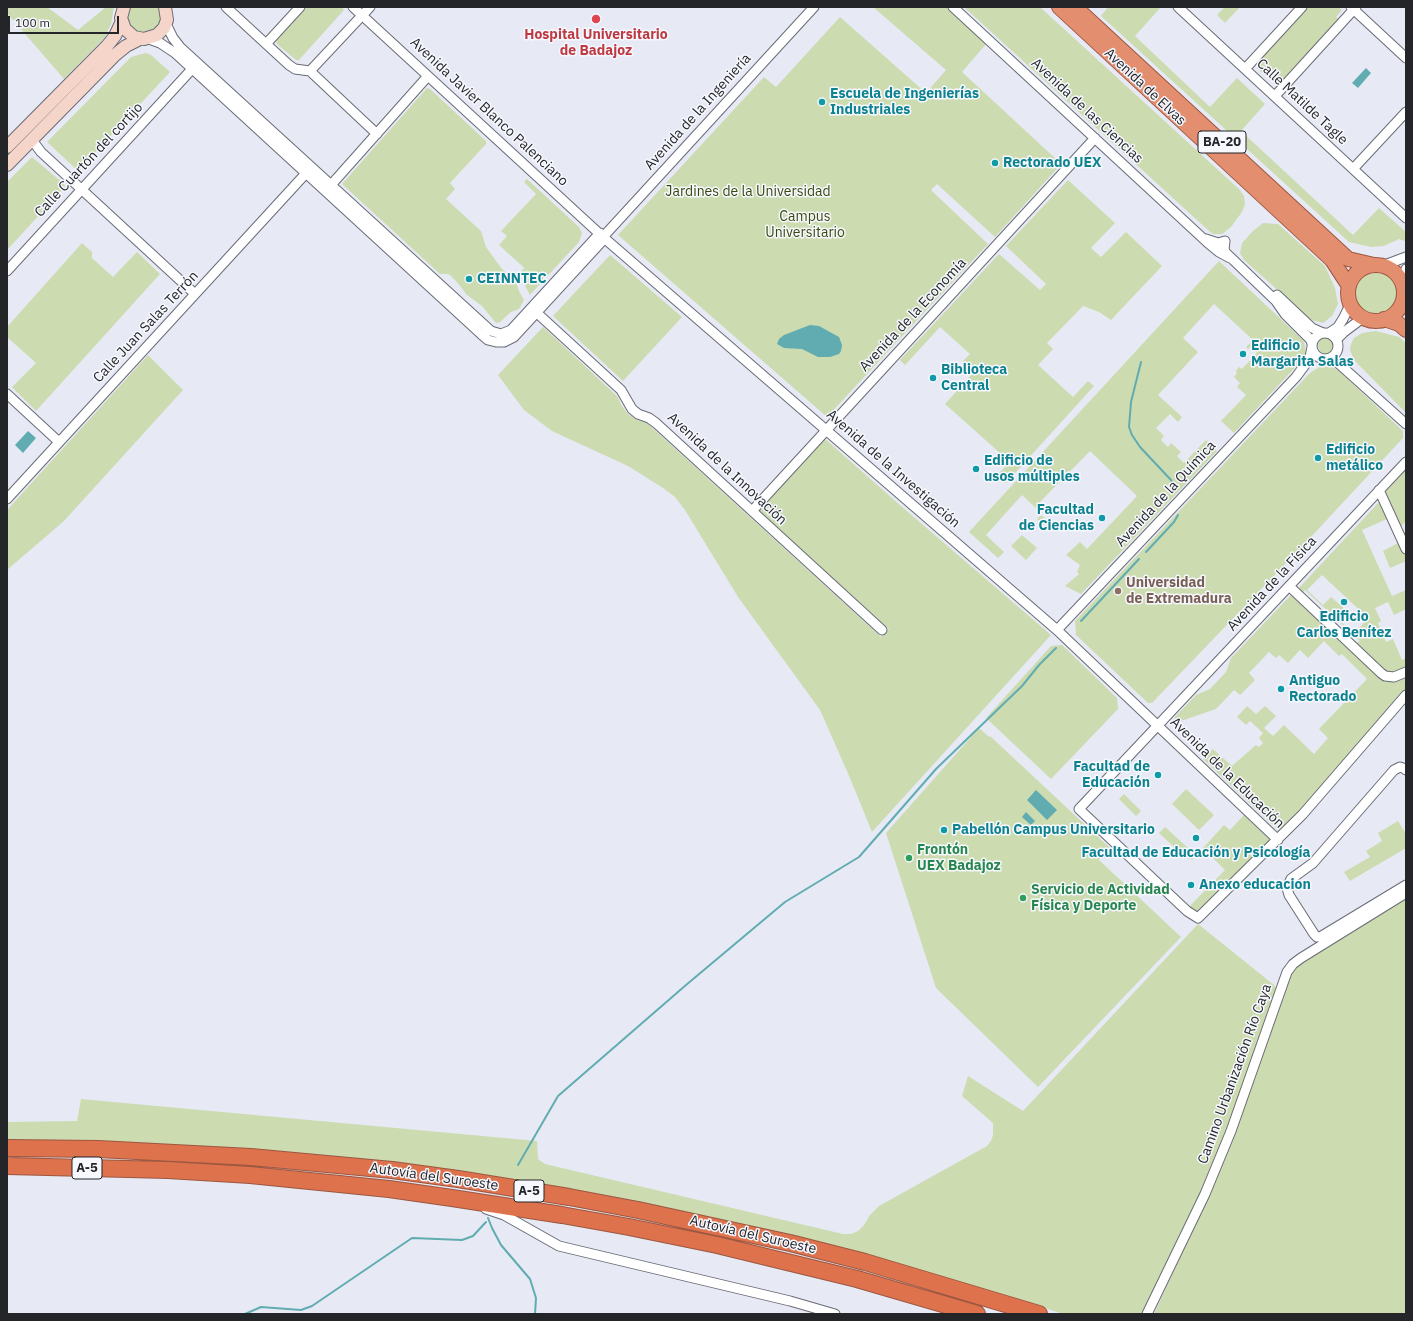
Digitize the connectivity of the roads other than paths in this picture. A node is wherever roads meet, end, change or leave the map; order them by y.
1 (123, 7) edge
2 (165, 7) edge
3 (226, 7) edge
4 (300, 7) edge
5 (353, 7) edge
6 (370, 7) edge
7 (814, 7) edge
8 (953, 7) edge
9 (1059, 7) edge
10 (1075, 7) edge
11 (1178, 7) edge
12 (1302, 7) edge
13 (1353, 8) edge
14 (362, 16) junction
15 (122, 21) junction
16 (166, 24) junction
17 (144, 39) junction
18 (266, 44) junction
19 (1406, 58) edge
20 (192, 69) junction
21 (1246, 69) junction
22 (310, 71) junction
23 (428, 76) junction
24 (1275, 96) junction
25 (1406, 112) edge
26 (377, 134) junction
27 (1095, 138) junction
28 (32, 140) junction
29 (7, 147) edge
30 (7, 165) edge
31 (1353, 169) junction
32 (309, 171) junction
33 (331, 185) junction
34 (82, 189) junction
35 (1406, 218) edge
36 (603, 236) junction
37 (1201, 236) junction
38 (1223, 244) junction
39 (1406, 257) edge
40 (1230, 258) junction
41 (1378, 265) junction
42 (1406, 270) edge
43 (7, 271) edge
44 (1349, 286) junction
45 (1404, 293) edge
46 (195, 294) junction
47 (1351, 303) junction
48 (536, 313) junction
49 (1364, 317) junction
50 (1384, 319) junction
51 (1406, 330) edge
52 (1326, 333) junction
53 (1337, 339) junction
54 (1312, 345) junction
55 (1326, 359) junction
56 (1296, 377) junction
57 (7, 394) edge
58 (1406, 424) edge
59 (826, 430) junction
60 (59, 442) junction
61 (1406, 462) edge
62 (1379, 490) junction
63 (7, 499) edge
64 (752, 511) junction
65 (1406, 549) edge
66 (1289, 586) junction
67 (882, 630) dead end
68 (1058, 630) junction
69 (1406, 672) edge
70 (1406, 695) edge
71 (1158, 725) junction
72 (1406, 770) edge
73 (1278, 840) junction
74 (1406, 885) edge
75 (1406, 893) edge
76 (7, 1148) edge
77 (7, 1166) edge
78 (452, 1198) junction
79 (831, 1313) edge
80 (977, 1314) edge
81 (1039, 1314) edge
82 (1147, 1314) edge

1 - 15 main road
2 - 16 main road
3 - 18 street
4 - 18 street
5 - 14 street, Avenida Javier Blanco Palenciano
6 - 14 street
7 - 36 street, Avenida de la Ingeniería
8 - 27 street, Avenida de las Ciencias
9 - 44 highway, Avenida de Elvas / BA-20
10 - 41 highway, Avenida de Elvas / BA-20
11 - 21 street, Calle Matilde Tagle
12 - 21 street
13 - 19 street
13 - 24 street
14 - 22 street
14 - 23 street, Avenida Javier Blanco Palenciano
15 - 17 main road
15 - 29 main road
16 - 17 main road
16 - 32 street
17 - 20 street
17 - 28 main road
18 - 22 street
20 - 32 street
20 - 34 street, Calle Cuartón del cortijo
21 - 24 street, Calle Matilde Tagle
22 - 26 street
23 - 26 street
23 - 36 street, Avenida Javier Blanco Palenciano
24 - 31 street, Calle Matilde Tagle
25 - 31 street
26 - 33 street
27 - 37 street, Avenida de las Ciencias
27 - 59 street, Avenida de la Economía
28 - 30 main road
28 - 34 street
31 - 35 street, Calle Matilde Tagle
32 - 33 street
32 - 46 street, Calle Juan Salas Terrón
32 - 48 street
33 - 36 street
34 - 43 street, Calle Cuartón del cortijo
34 - 46 street
36 - 48 street
36 - 59 street, Avenida de la Investigación
37 - 38 street, Avenida de las Ciencias
37 - 40 street, Avenida de las Ciencias
38 - 40 street
38 - 52 street
39 - 41 street
40 - 54 street
41 - 44 highway
41 - 45 highway, BA-20
42 - 45 street
44 - 47 highway, BA-20
45 - 50 highway
46 - 60 street, Calle Juan Salas Terrón
47 - 49 highway
47 - 52 street
48 - 64 street, Avenida de la Innovación
49 - 50 highway
49 - 53 street
50 - 51 highway
52 - 53 street
52 - 54 street
53 - 55 street
54 - 55 street
54 - 56 street, Avenida de la Química
55 - 56 street, Avenida de la Química
55 - 58 street
56 - 68 street, Avenida de la Química
57 - 60 street
59 - 64 street, Avenida de la Economía
59 - 68 street, Avenida de la Investigación
60 - 63 street, Calle Juan Salas Terrón
61 - 62 street, Avenida de la Física
62 - 65 street
62 - 66 street, Avenida de la Física
64 - 67 street, Avenida de la Innovación
66 - 69 street
66 - 71 street, Avenida de la Física
68 - 71 street, Avenida de la Investigación
70 - 73 street
71 - 73 street, Avenida de la Educación
71 - 73 street, Avenida de la Física
72 - 74 street
75 - 82 street, Camino Urbanización Río Caya
76 - 81 highway, Autovía del Suroeste / A-5
77 - 78 highway, Autovía del Suroeste / A-5
78 - 79 street
78 - 80 highway, Autovía del Suroeste / A-5

